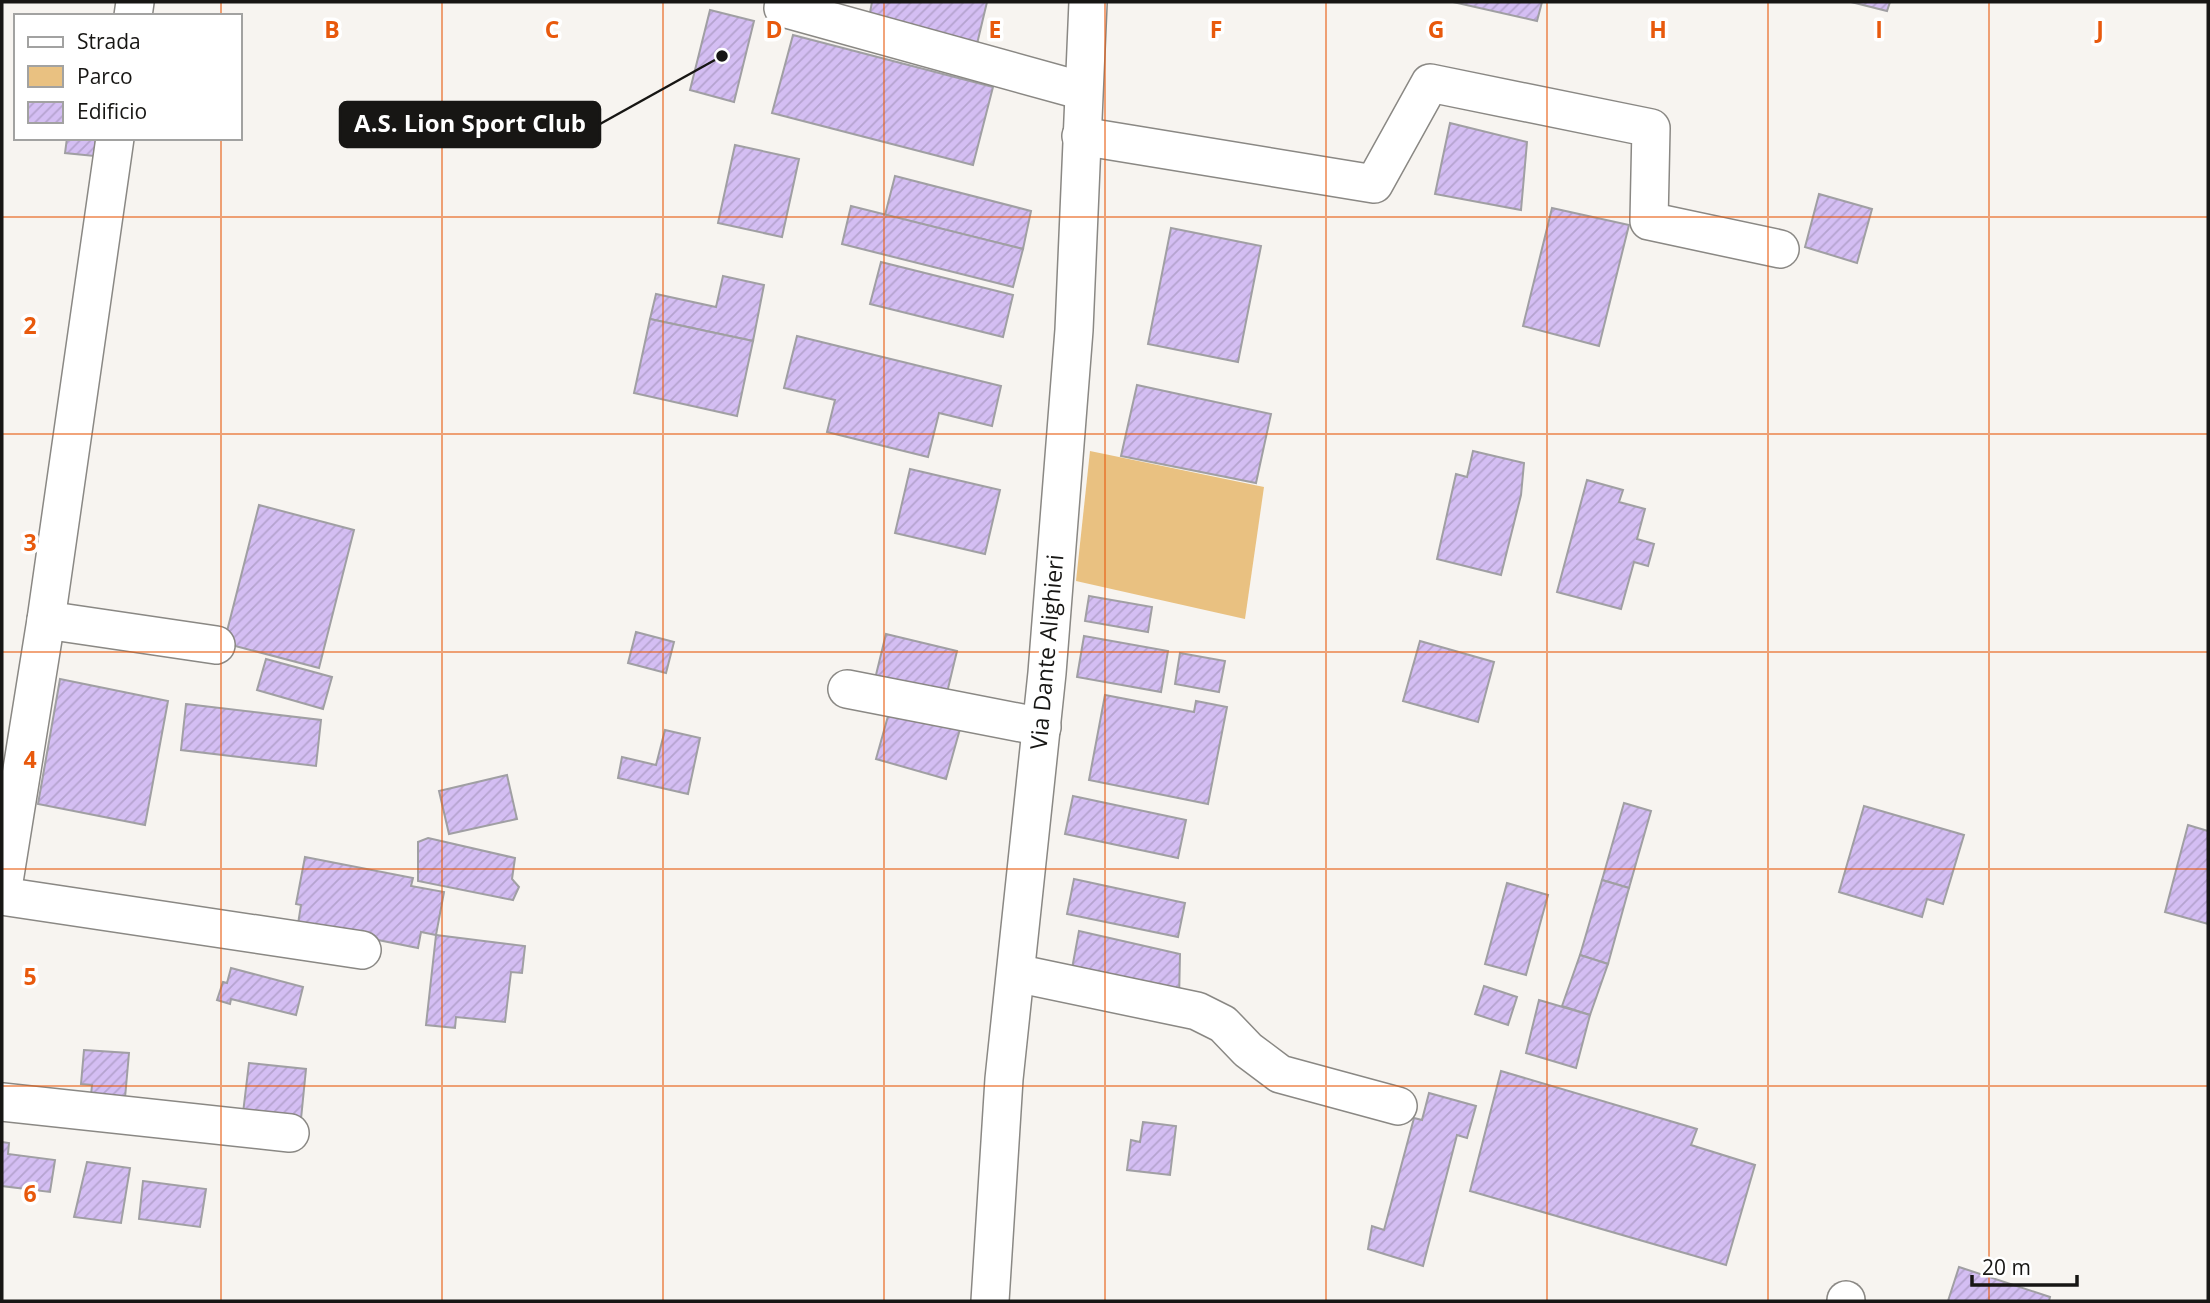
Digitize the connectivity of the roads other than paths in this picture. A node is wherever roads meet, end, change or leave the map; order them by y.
1 (1088, 2) edge
2 (782, 8) dead end
3 (1083, 91) junction
4 (1081, 136) junction
5 (115, 140) edge
6 (1780, 249) dead end
7 (46, 620) junction
8 (216, 645) dead end
9 (847, 689) dead end
10 (1042, 727) junction
11 (2, 895) edge
12 (362, 950) dead end
13 (1016, 973) junction
14 (2, 1102) edge
15 (1398, 1106) dead end
16 (290, 1133) dead end
17 (990, 1301) edge

1 - 3 street, Via Dante Alighieri
2 - 3 street
3 - 4 street, Via Dante Alighieri
4 - 6 street
4 - 10 street, Via Dante Alighieri
5 - 7 street
7 - 8 street
7 - 11 street
9 - 10 street
10 - 13 street, Via Dante Alighieri
11 - 12 street
13 - 15 street
13 - 17 street, Via Dante Alighieri
14 - 16 street

